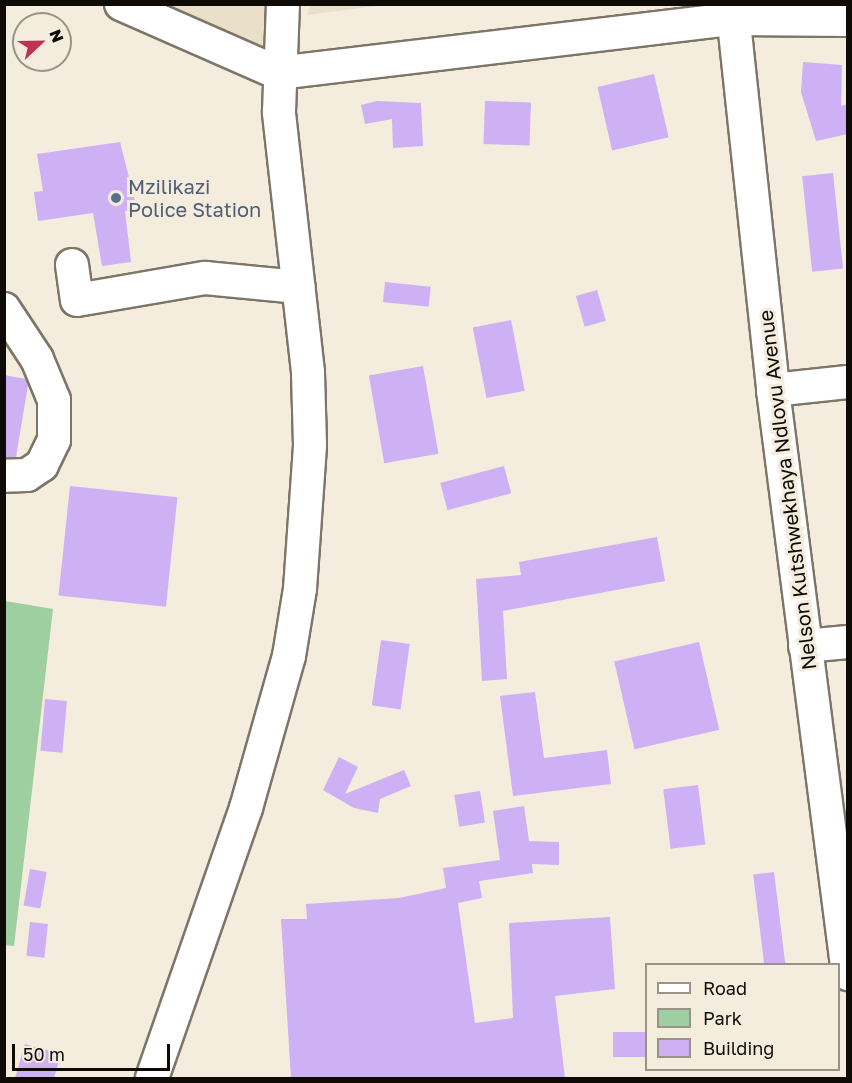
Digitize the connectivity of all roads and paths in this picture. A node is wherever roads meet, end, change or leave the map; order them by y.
1 (121, 4) edge
2 (283, 4) edge
3 (733, 12) edge
4 (848, 20) edge
5 (278, 73) junction
6 (72, 265) dead end
7 (299, 287) junction
8 (4, 309) edge
9 (848, 382) edge
10 (773, 390) junction
11 (4, 476) edge
12 (848, 642) edge
13 (805, 646) junction
14 (836, 788) edge
15 (846, 941) edge
16 (848, 974) edge
17 (152, 1078) edge

1 - 5 street
2 - 5 street
3 - 4 street
3 - 5 street
3 - 10 street, Nelson Kutshwekhaya Ndlovu Avenue
5 - 7 street
6 - 7 street
7 - 17 street
8 - 11 street
9 - 10 street
10 - 13 street, Nelson Kutshwekhaya Ndlovu Avenue
12 - 13 street
13 - 14 street, Nelson Kutshwekhaya Ndlovu Avenue
14 - 15 street, Nelson Kutshwekhaya Ndlovu Avenue
15 - 16 street, Nelson Kutshwekhaya Ndlovu Avenue

